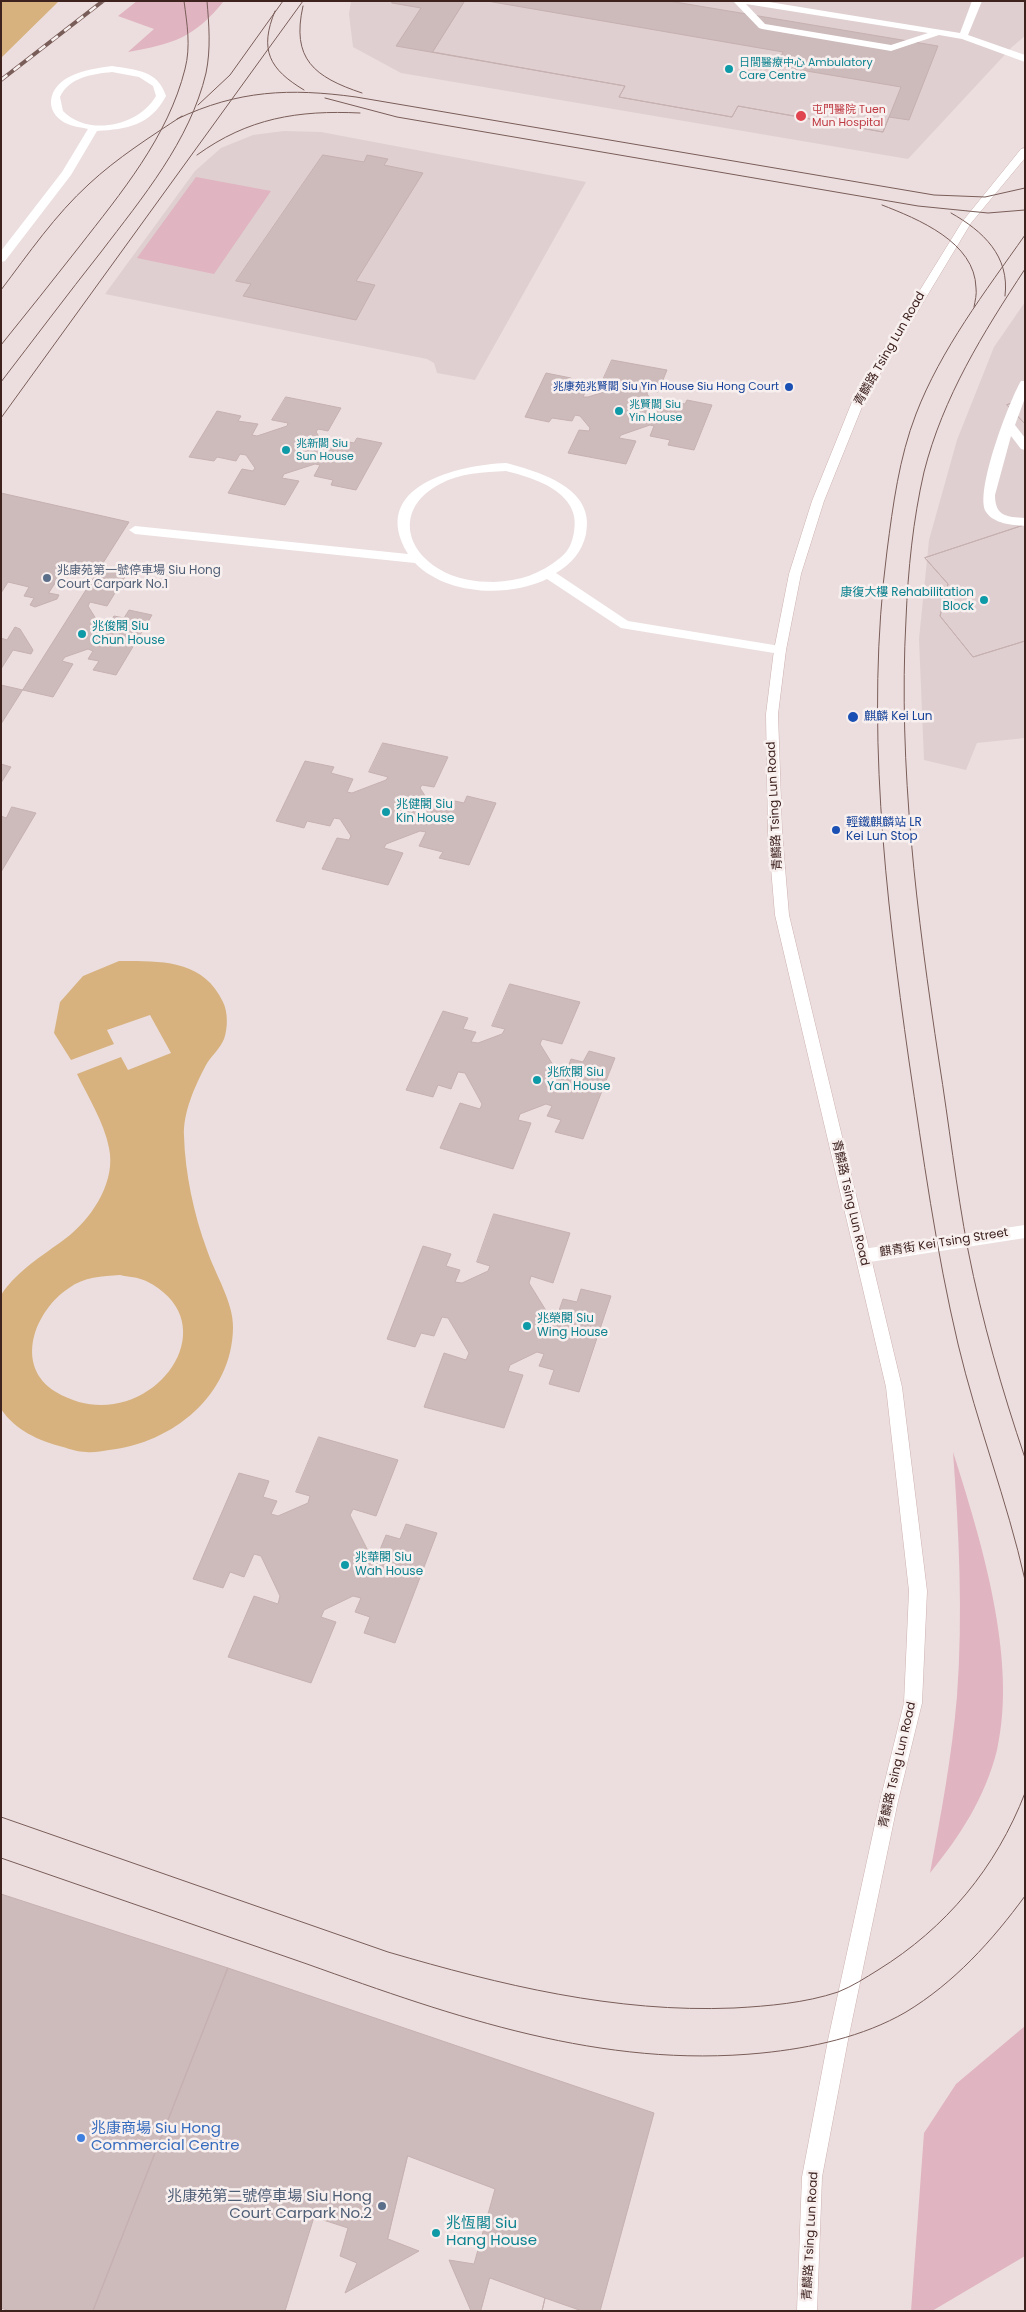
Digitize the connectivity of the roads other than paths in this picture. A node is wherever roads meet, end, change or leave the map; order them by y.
1 (738, 1) edge
2 (744, 1) edge
3 (977, 1) edge
4 (939, 32) junction
5 (963, 36) junction
6 (1025, 60) edge
7 (94, 128) junction
8 (1025, 151) edge
9 (1, 259) edge
10 (1025, 384) edge
11 (1008, 424) junction
12 (1025, 446) edge
13 (1025, 522) edge
14 (135, 530) dead end
15 (416, 559) junction
16 (547, 573) junction
17 (780, 650) junction
18 (1025, 1230) edge
19 (862, 1256) junction
20 (807, 2311) edge

1 - 4 street
2 - 4 street
3 - 5 street
4 - 5 street
5 - 6 street
7 - 7 street
7 - 9 street
8 - 17 street, 青麟路 Tsing Lun Road
10 - 11 street
11 - 12 street
11 - 13 street
14 - 15 street
15 - 16 street
15 - 16 street
16 - 17 street
17 - 19 street, 青麟路 Tsing Lun Road
18 - 19 street, 麒青街 Kei Tsing Street
19 - 20 street, 青麟路 Tsing Lun Road

